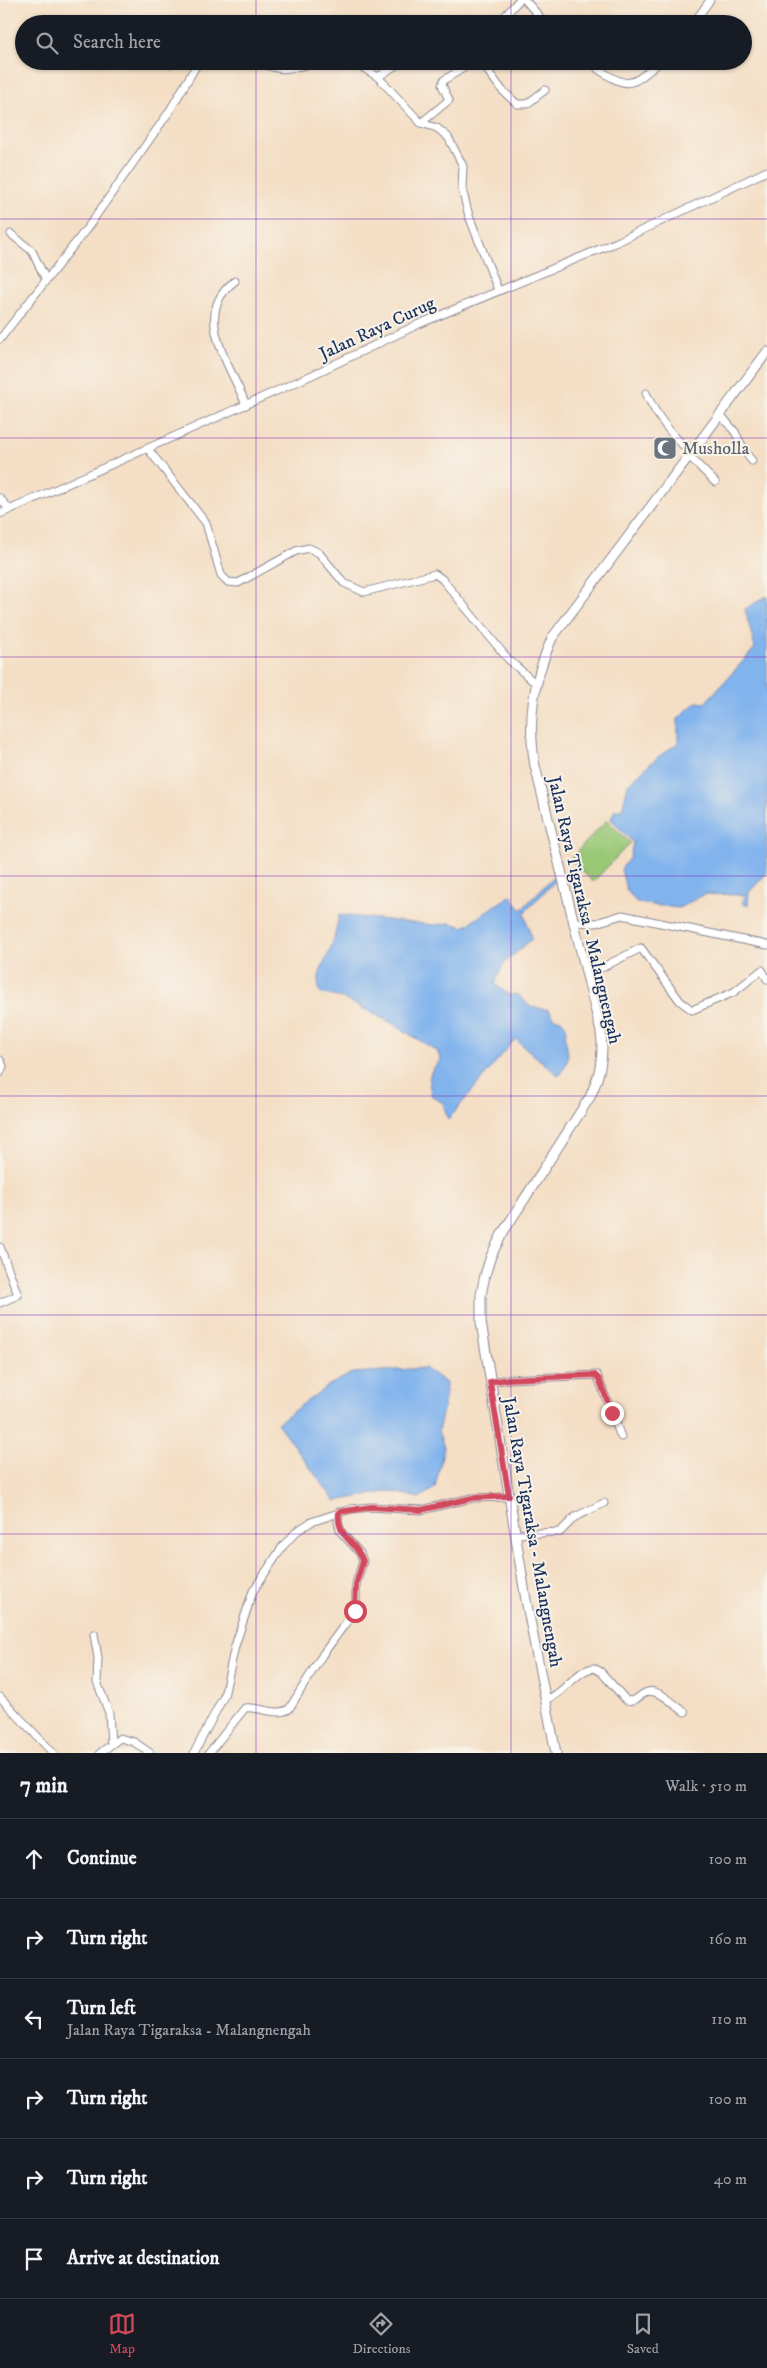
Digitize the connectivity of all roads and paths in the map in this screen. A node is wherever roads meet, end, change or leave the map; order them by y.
1 (519, 0) edge
2 (525, 0) edge
3 (710, 0) edge
4 (506, 15) edge
5 (538, 15) edge
6 (699, 15) edge
7 (194, 70) edge
8 (367, 70) edge
9 (388, 70) edge
10 (461, 70) edge
11 (487, 70) edge
12 (601, 70) edge
13 (650, 70) edge
14 (378, 77) junction
15 (546, 90) dead end
16 (421, 122) junction
17 (767, 171) edge
18 (11, 234) dead end
19 (46, 280) junction
20 (235, 281) dead end
21 (498, 290) junction
22 (0, 339) edge
23 (767, 352) edge
24 (646, 393) dead end
25 (246, 405) junction
26 (720, 414) junction
27 (148, 449) junction
28 (691, 455) junction
29 (752, 460) dead end
30 (715, 482) dead end
31 (0, 498) edge
32 (9, 509) junction
33 (0, 514) edge
34 (535, 683) junction
35 (573, 922) junction
36 (767, 944) edge
37 (586, 975) junction
38 (767, 979) edge
39 (0, 1060) edge
40 (0, 1073) edge
41 (0, 1247) edge
42 (0, 1303) edge
43 (490, 1382) junction
44 (621, 1437) dead end
45 (509, 1496) junction
46 (604, 1502) dead end
47 (339, 1512) junction
48 (516, 1534) junction
49 (94, 1634) dead end
50 (0, 1696) edge
51 (546, 1699) junction
52 (685, 1712) dead end
53 (111, 1744) junction
54 (53, 1753) edge
55 (100, 1753) edge
56 (150, 1753) edge
57 (194, 1753) edge
58 (209, 1753) edge
59 (556, 1753) edge

1 - 4 street
2 - 5 street
3 - 6 street
7 - 19 street
8 - 14 street
9 - 14 street
10 - 16 street
11 - 15 street
12 - 13 street
14 - 16 street
16 - 21 street
17 - 21 street, Jalan Raya Curug
18 - 19 street
19 - 22 street
20 - 25 street
21 - 25 street, Jalan Raya Curug
23 - 26 main road, Jalan Raya Tigaraksa - Malangnengah
24 - 28 street
25 - 27 street, Jalan Raya Curug
26 - 28 main road, Jalan Raya Tigaraksa - Malangnengah
26 - 29 street
27 - 32 street, Jalan Raya Curug
27 - 34 street
28 - 30 street
28 - 34 main road, Jalan Raya Tigaraksa - Malangnengah
31 - 32 street
32 - 33 street, Jalan Raya Curug
34 - 35 main road, Jalan Raya Tigaraksa - Malangnengah
35 - 36 street
35 - 37 main road, Jalan Raya Tigaraksa - Malangnengah
37 - 38 street
37 - 43 main road, Jalan Raya Tigaraksa - Malangnengah
39 - 40 street
41 - 42 street
43 - 44 street
43 - 45 main road, Jalan Raya Tigaraksa - Malangnengah
45 - 47 street
45 - 48 main road, Jalan Raya Tigaraksa - Malangnengah
46 - 48 street
47 - 57 street
47 - 58 street
48 - 51 main road, Jalan Raya Tigaraksa - Malangnengah
49 - 53 street
50 - 54 street
51 - 52 street
51 - 59 main road, Jalan Raya Tigaraksa - Malangnengah
53 - 55 street
53 - 56 street

